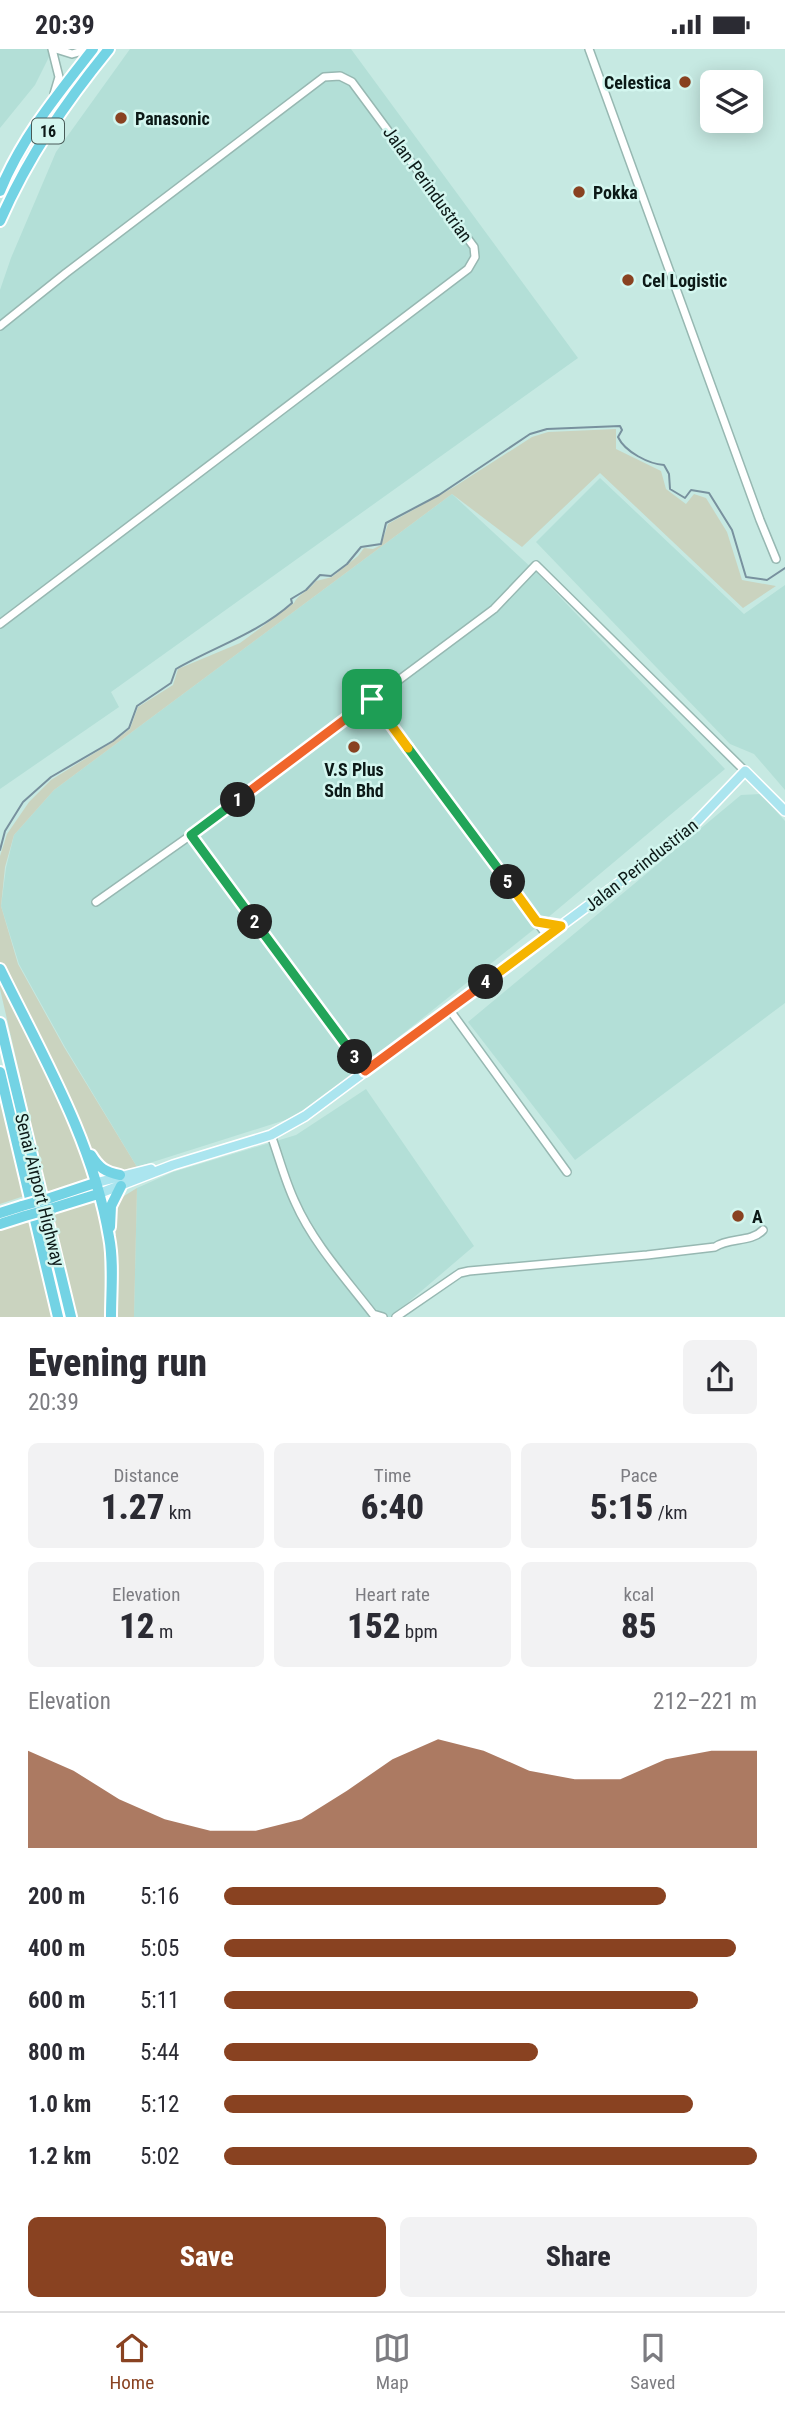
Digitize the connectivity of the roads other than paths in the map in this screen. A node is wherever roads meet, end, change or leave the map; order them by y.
1 (54, 49) edge
2 (91, 49) edge
3 (108, 49) edge
4 (589, 49) edge
5 (52, 98) junction
6 (0, 191) edge
7 (0, 221) edge
8 (0, 326) edge
9 (776, 559) dead end
10 (0, 624) edge
11 (372, 699) junction
12 (745, 771) junction
13 (785, 811) edge
14 (191, 835) junction
15 (96, 902) dead end
16 (537, 922) junction
17 (561, 926) junction
18 (548, 937) junction
19 (0, 969) edge
20 (449, 1009) junction
21 (0, 1023) edge
22 (355, 1057) junction
23 (376, 1063) junction
24 (365, 1071) junction
25 (0, 1072) edge
26 (271, 1135) junction
27 (81, 1137) junction
28 (567, 1172) dead end
29 (120, 1181) junction
30 (97, 1188) junction
31 (23, 1211) junction
32 (0, 1213) edge
33 (0, 1224) edge
34 (763, 1230) dead end
35 (110, 1239) junction
36 (58, 1317) edge
37 (71, 1317) edge
38 (111, 1317) edge
39 (383, 1317) edge
40 (396, 1317) edge

1 - 2 street
1 - 5 street
2 - 5 highway, 16
3 - 7 highway, 16
4 - 9 street
5 - 6 highway, 16
8 - 10 street, Jalan Perindustrian
11 - 12 street
11 - 14 street
11 - 16 street
12 - 13 main road
12 - 17 main road, Jalan Perindustrian
14 - 15 street
14 - 22 street
16 - 17 main road
16 - 18 street
17 - 18 main road, Jalan Perindustrian
18 - 20 main road, Jalan Perindustrian
19 - 27 highway
20 - 23 main road, Jalan Perindustrian
20 - 28 street
21 - 37 highway, Senai Airport Highway
22 - 23 main road
22 - 24 street
23 - 24 main road, Jalan Perindustrian
24 - 26 main road, Jalan Perindustrian
25 - 36 highway, Senai Airport Highway
26 - 29 main road, Jalan Perindustrian
26 - 39 street
27 - 29 highway
27 - 30 highway
29 - 30 main road, Jalan Perindustrian
29 - 35 highway
30 - 31 highway, bridge
30 - 35 highway
31 - 32 highway
31 - 33 highway
34 - 40 street
35 - 38 highway

